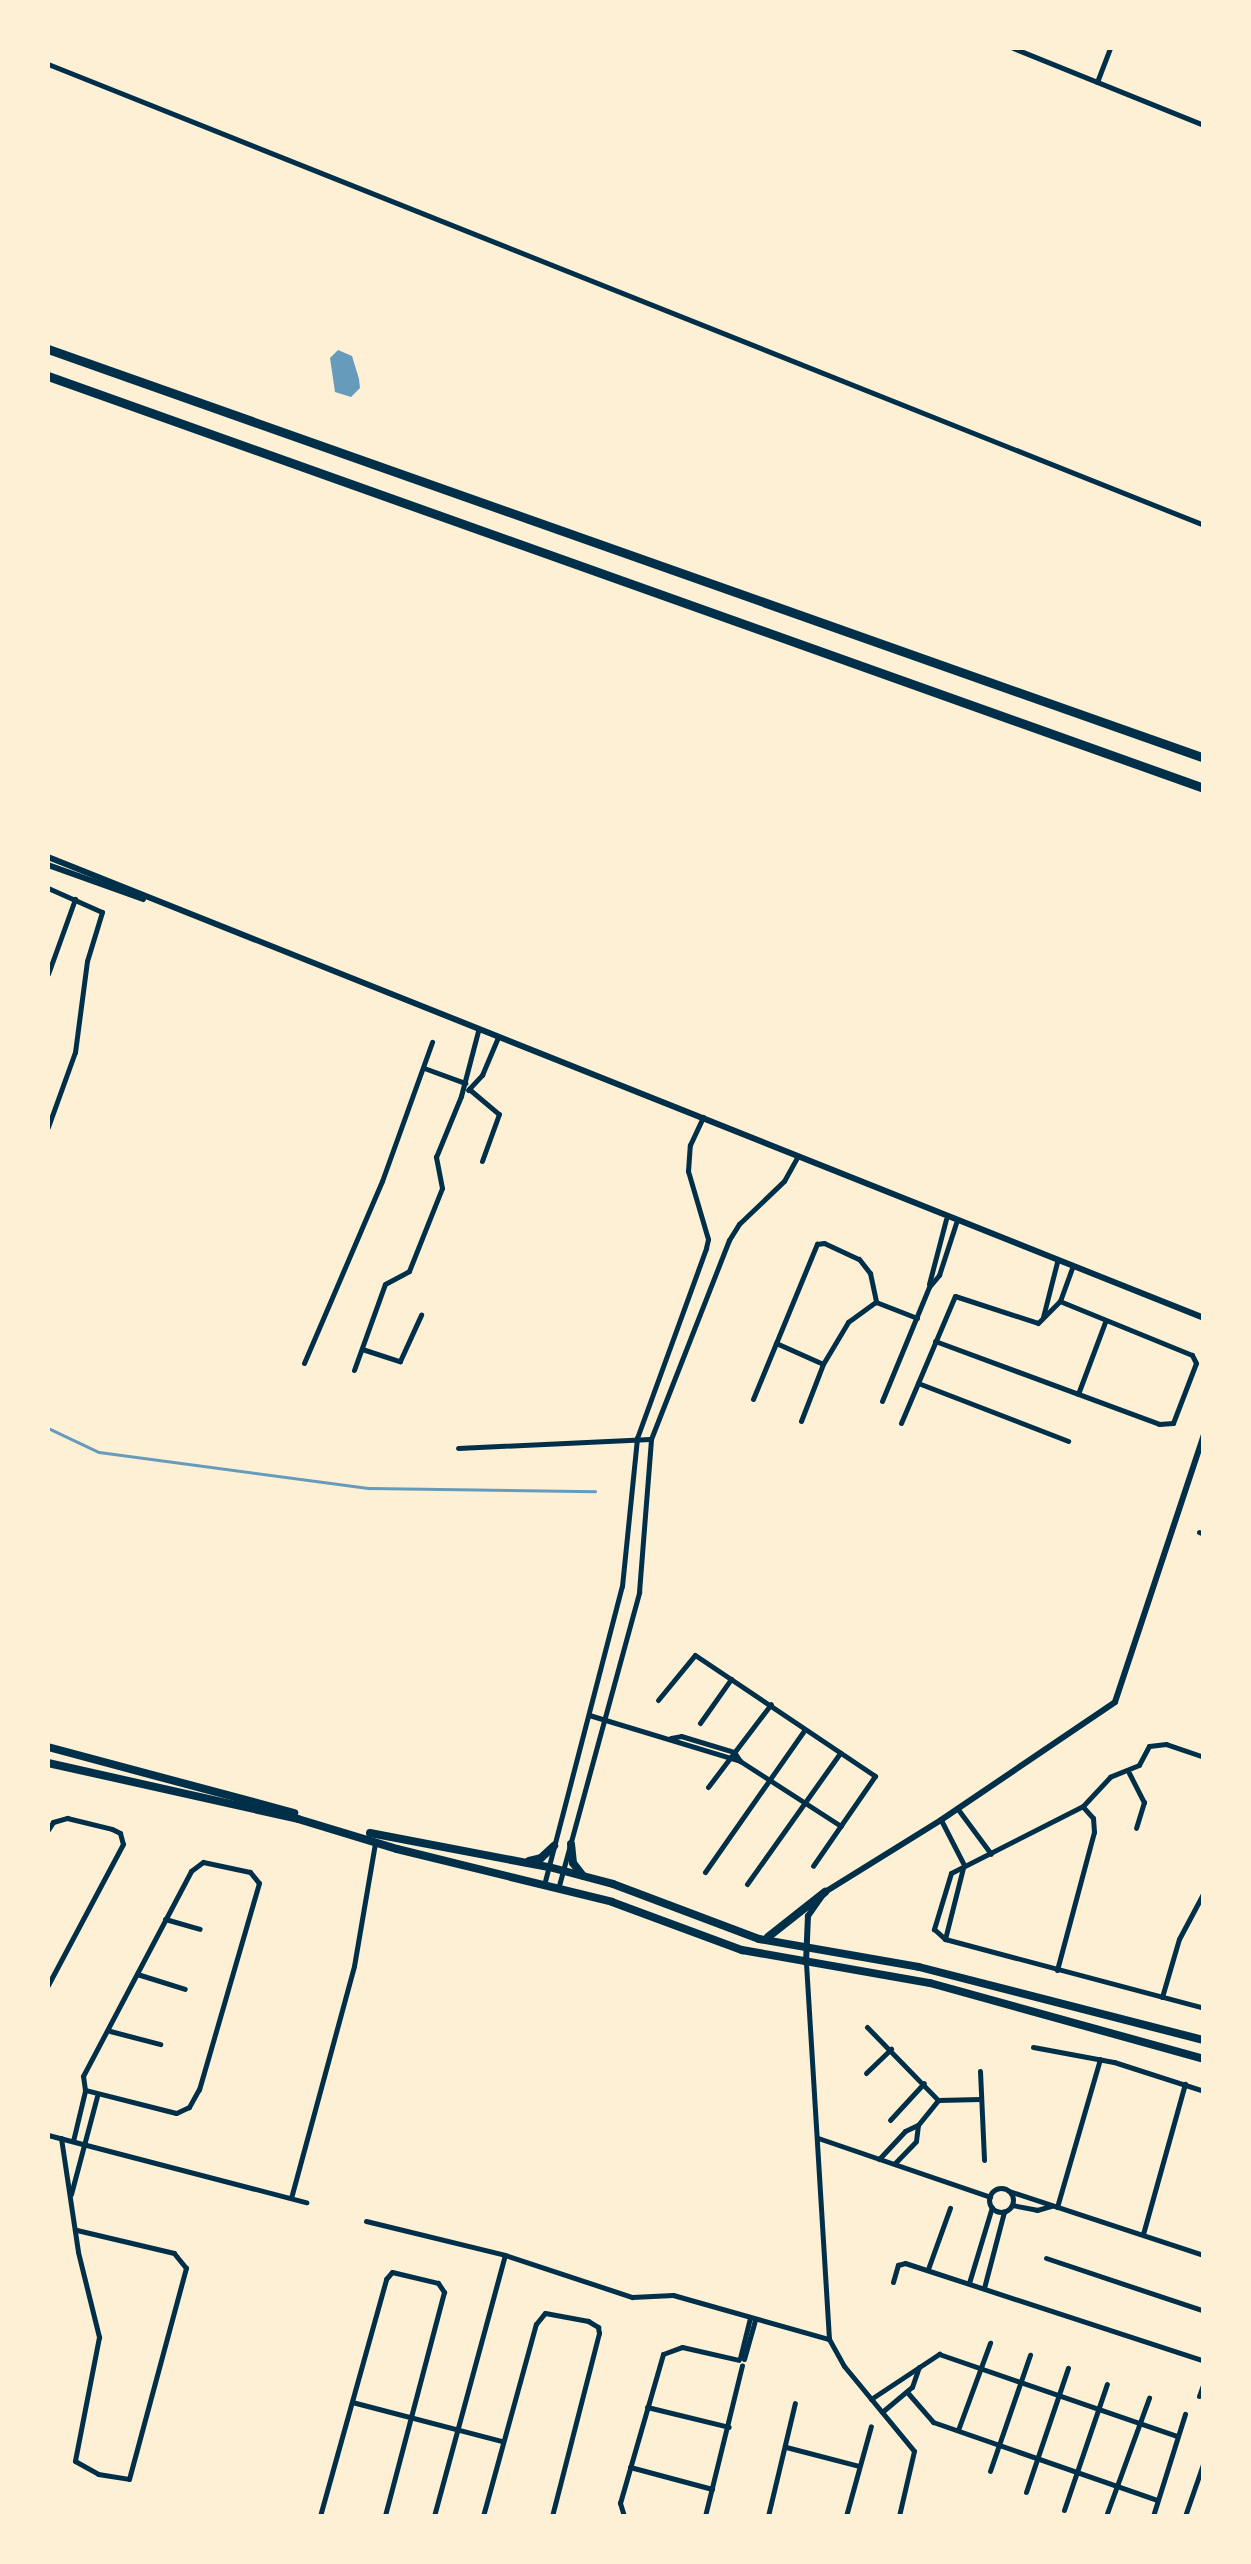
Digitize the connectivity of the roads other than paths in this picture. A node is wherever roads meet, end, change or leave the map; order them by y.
1 (1013, 48) edge
2 (1110, 48) edge
3 (48, 64) edge
4 (1097, 83) junction
5 (1204, 125) edge
6 (48, 349) edge
7 (48, 376) edge
8 (1204, 525) edge
9 (1204, 758) edge
10 (1204, 788) edge
11 (48, 857) edge
12 (48, 865) edge
13 (48, 888) edge
14 (75, 899) junction
15 (154, 902) junction
16 (48, 974) edge
17 (478, 1030) junction
18 (497, 1039) junction
19 (432, 1042) dead end
20 (424, 1068) junction
21 (467, 1086) junction
22 (49, 1117) edge
23 (702, 1117) junction
24 (48, 1127) edge
25 (798, 1156) junction
26 (482, 1161) dead end
27 (946, 1219) junction
28 (956, 1223) junction
29 (1057, 1262) junction
30 (1072, 1268) junction
31 (929, 1287) junction
32 (876, 1302) junction
33 (1060, 1302) junction
34 (421, 1315) dead end
35 (917, 1318) junction
36 (1204, 1318) edge
37 (1043, 1320) junction
38 (1106, 1320) junction
39 (935, 1341) junction
40 (776, 1343) junction
41 (362, 1349) junction
42 (304, 1363) dead end
43 (823, 1364) junction
44 (354, 1370) dead end
45 (918, 1382) junction
46 (1078, 1394) junction
47 (752, 1399) dead end
48 (882, 1402) dead end
49 (801, 1421) dead end
50 (901, 1423) dead end
51 (1204, 1434) edge
52 (637, 1438) junction
53 (651, 1439) junction
54 (1068, 1441) dead end
55 (458, 1448) dead end
56 (732, 1679) junction
57 (658, 1700) dead end
58 (771, 1704) junction
59 (588, 1715) junction
60 (604, 1719) junction
61 (700, 1723) dead end
62 (805, 1730) junction
63 (671, 1738) junction
64 (48, 1747) edge
65 (734, 1752) junction
66 (840, 1753) junction
67 (1204, 1756) edge
68 (728, 1760) junction
69 (740, 1761) junction
70 (48, 1763) edge
71 (1129, 1772) junction
72 (772, 1780) junction
73 (708, 1787) dead end
74 (808, 1803) junction
75 (1083, 1806) junction
76 (957, 1808) junction
77 (942, 1820) junction
78 (841, 1826) junction
79 (1136, 1828) dead end
80 (48, 1830) edge
81 (377, 1837) junction
82 (571, 1844) junction
83 (554, 1846) junction
84 (991, 1855) junction
85 (519, 1862) junction
86 (964, 1865) junction
87 (814, 1866) dead end
88 (549, 1867) junction
89 (564, 1871) junction
90 (705, 1872) dead end
91 (583, 1876) junction
92 (748, 1884) dead end
93 (544, 1886) junction
94 (558, 1889) junction
95 (825, 1892) junction
96 (1204, 1892) edge
97 (165, 1919) junction
98 (200, 1930) dead end
99 (759, 1939) junction
100 (945, 1939) junction
101 (806, 1946) junction
102 (806, 1963) junction
103 (1057, 1970) junction
104 (137, 1974) junction
105 (48, 1985) edge
106 (186, 1988) dead end
107 (1162, 1997) junction
108 (1204, 2008) edge
109 (867, 2027) dead end
110 (108, 2030) junction
111 (1204, 2040) edge
112 (160, 2044) dead end
113 (1034, 2047) dead end
114 (891, 2049) junction
115 (1100, 2059) junction
116 (1204, 2059) edge
117 (980, 2071) dead end
118 (866, 2073) dead end
119 (924, 2084) junction
120 (1186, 2084) junction
121 (85, 2090) junction
122 (1204, 2091) edge
123 (98, 2096) junction
124 (980, 2099) junction
125 (938, 2100) junction
126 (890, 2120) dead end
127 (918, 2125) junction
128 (48, 2135) edge
129 (60, 2138) junction
130 (818, 2138) junction
131 (72, 2141) junction
132 (84, 2144) junction
133 (880, 2159) junction
134 (984, 2160) dead end
135 (894, 2164) junction
136 (1009, 2191) junction
137 (990, 2197) junction
138 (291, 2198) junction
139 (70, 2199) junction
140 (306, 2202) dead end
141 (1012, 2205) junction
142 (1054, 2206) junction
143 (992, 2207) junction
144 (950, 2208) dead end
145 (1004, 2212) junction
146 (366, 2221) dead end
147 (76, 2230) junction
148 (1143, 2234) junction
149 (505, 2255) junction
150 (1204, 2255) edge
151 (1046, 2258) dead end
152 (928, 2269) junction
153 (893, 2282) dead end
154 (969, 2282) junction
155 (984, 2288) junction
156 (1204, 2311) edge
157 (752, 2319) junction
158 (829, 2339) junction
159 (990, 2342) dead end
160 (1030, 2356) dead end
161 (741, 2360) junction
162 (1204, 2360) edge
163 (918, 2367) junction
164 (981, 2368) junction
165 (1068, 2368) dead end
166 (1021, 2381) junction
167 (1204, 2382) edge
168 (1107, 2384) dead end
169 (907, 2392) junction
170 (1060, 2393) junction
171 (1199, 2396) dead end
172 (871, 2398) junction
173 (1149, 2398) dead end
174 (352, 2402) junction
175 (795, 2403) dead end
176 (647, 2407) junction
177 (1099, 2407) junction
178 (882, 2412) junction
179 (1185, 2414) dead end
180 (410, 2418) junction
181 (1140, 2422) junction
182 (870, 2426) dead end
183 (728, 2427) junction
184 (457, 2429) junction
185 (958, 2430) junction
186 (1177, 2436) junction
187 (502, 2441) junction
188 (1000, 2444) junction
189 (786, 2447) junction
190 (1036, 2460) junction
191 (1204, 2461) edge
192 (858, 2466) junction
193 (630, 2468) junction
194 (990, 2471) dead end
195 (1076, 2472) junction
196 (1117, 2486) junction
197 (712, 2490) junction
198 (1026, 2492) dead end
199 (1158, 2500) junction
200 (1064, 2510) dead end
201 (320, 2516) edge
202 (385, 2516) edge
203 (434, 2516) edge
204 (483, 2516) edge
205 (552, 2516) edge
206 (624, 2516) edge
207 (705, 2516) edge
208 (768, 2516) edge
209 (846, 2516) edge
210 (899, 2516) edge
211 (1106, 2516) edge
212 (1153, 2516) edge
213 (1185, 2516) edge

1 - 4 street
2 - 4 street
3 - 8 street
4 - 5 street
6 - 9 highway
7 - 10 highway
11 - 15 street
12 - 15 street
13 - 14 street
14 - 16 street
14 - 22 street
15 - 17 street
17 - 18 street
17 - 21 street
18 - 21 street
18 - 23 street
19 - 20 street
20 - 21 street
20 - 42 street
21 - 26 street
21 - 41 street
22 - 24 street
23 - 25 street
23 - 52 street
25 - 27 street
25 - 53 street
27 - 28 street
27 - 31 street
28 - 29 street
28 - 31 street
29 - 30 street
29 - 37 street
30 - 33 street
30 - 36 street
31 - 35 street
32 - 35 street
32 - 40 street
32 - 43 street
33 - 37 street
33 - 38 street
34 - 41 street
35 - 48 street
37 - 39 street
38 - 46 street
38 - 46 street
39 - 45 street
39 - 46 street
40 - 43 street
40 - 47 street
41 - 44 street
43 - 49 street
45 - 50 street
45 - 54 street
51 - 76 street
52 - 53 street
52 - 55 street
52 - 59 street
53 - 60 street
56 - 57 street
56 - 58 street
56 - 61 street
58 - 62 street
58 - 65 street
59 - 60 street
59 - 83 street
60 - 63 street
60 - 82 street
62 - 66 street
62 - 72 street
63 - 65 street
63 - 68 street
64 - 81 main road
65 - 68 street
65 - 69 street
66 - 74 street
66 - 78 street
67 - 71 street
68 - 69 street
68 - 73 street
69 - 72 street
70 - 81 main road
71 - 75 street
71 - 79 street
72 - 74 street
72 - 90 street
74 - 78 street
74 - 92 street
75 - 84 street
75 - 103 street
76 - 77 street
76 - 84 street
77 - 86 street
77 - 95 street
78 - 87 street
80 - 105 street
81 - 85 main road
81 - 93 main road
81 - 138 street
82 - 89 street
82 - 91 main road
83 - 85 main road
83 - 88 street
84 - 86 street
85 - 88 main road
86 - 100 street
86 - 100 street
88 - 89 main road
88 - 93 street
89 - 91 main road
89 - 94 street
91 - 99 main road
93 - 94 main road
94 - 102 main road
95 - 99 main road
95 - 101 street
96 - 107 street
97 - 98 street
97 - 104 street
97 - 123 street
99 - 101 main road
100 - 103 street
101 - 102 street
101 - 111 main road
102 - 116 main road
102 - 130 street
103 - 107 street
104 - 106 street
104 - 110 street
107 - 108 street
109 - 114 street
110 - 112 street
110 - 121 street
113 - 115 street
114 - 118 street
114 - 119 street
115 - 120 street
115 - 142 street
117 - 124 street
119 - 125 street
119 - 126 street
120 - 122 street
120 - 148 street
121 - 123 street
121 - 131 street
123 - 132 street
124 - 125 street
124 - 134 street
125 - 127 street
127 - 133 street
127 - 135 street
128 - 129 street
129 - 131 street
129 - 139 street
130 - 133 street
130 - 158 street
131 - 132 street
132 - 138 street
132 - 139 street
133 - 135 street
135 - 137 street
136 - 137 street
136 - 141 street
136 - 142 street
137 - 143 street
138 - 140 street
139 - 147 street
141 - 142 street
141 - 145 street
142 - 148 street
143 - 145 street
143 - 154 street
144 - 152 street
145 - 155 street
146 - 149 street
147 - 147 street
148 - 150 street
149 - 157 street
149 - 184 street
151 - 156 street
152 - 153 street
152 - 154 street
154 - 155 street
155 - 162 street
157 - 158 street
157 - 161 street
158 - 172 street
159 - 164 street
160 - 166 street
161 - 176 street
161 - 183 street
163 - 164 street
163 - 169 street
163 - 172 street
164 - 166 street
164 - 185 street
165 - 170 street
166 - 170 street
166 - 188 street
167 - 171 street
168 - 177 street
169 - 178 street
169 - 185 street
170 - 177 street
170 - 190 street
172 - 178 street
173 - 181 street
174 - 180 street
174 - 180 street
174 - 201 street
175 - 189 street
176 - 183 street
176 - 193 street
177 - 181 street
177 - 195 street
178 - 210 street
179 - 186 street
180 - 184 street
180 - 202 street
181 - 186 street
181 - 196 street
182 - 192 street
183 - 197 street
184 - 187 street
184 - 203 street
185 - 188 street
186 - 199 street
187 - 204 street
187 - 205 street
188 - 190 street
188 - 194 street
189 - 192 street
189 - 208 street
190 - 195 street
190 - 198 street
191 - 213 street
192 - 209 street
193 - 197 street
193 - 206 street
195 - 196 street
195 - 200 street
196 - 199 street
196 - 211 street
197 - 207 street
199 - 212 street

